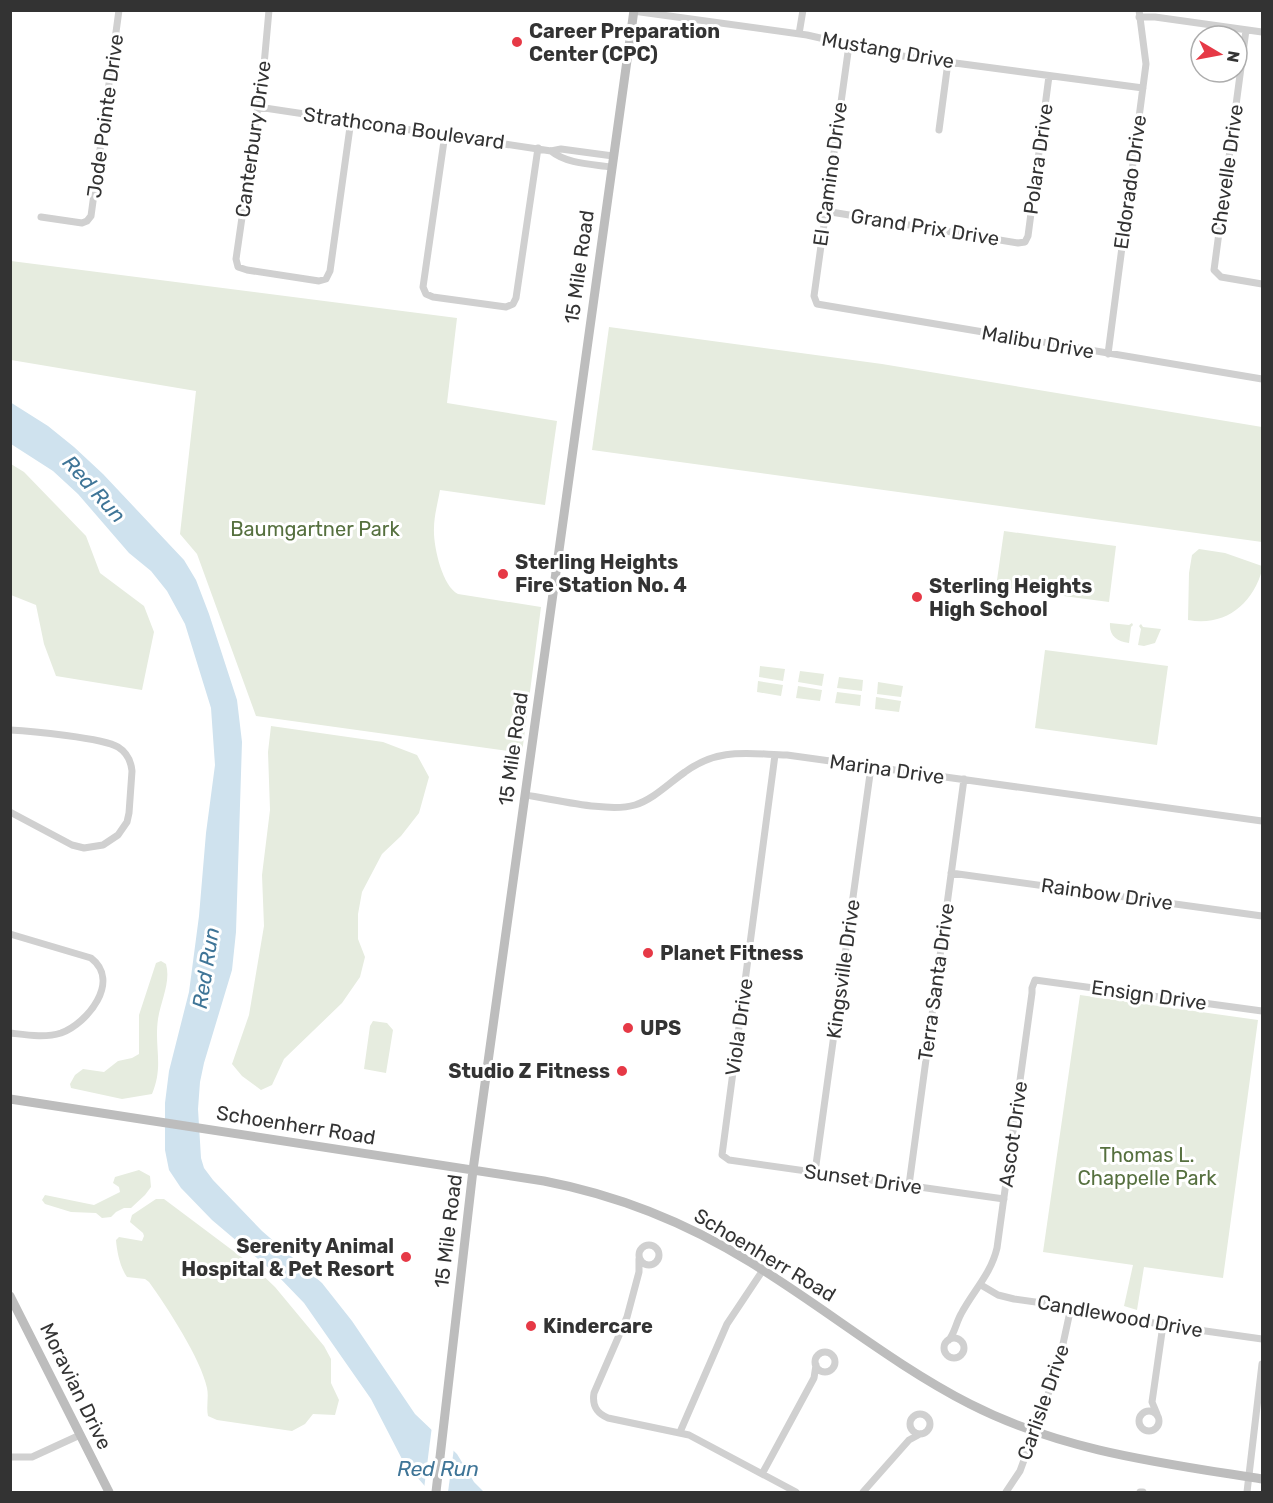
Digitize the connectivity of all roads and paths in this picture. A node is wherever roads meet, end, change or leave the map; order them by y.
1 (119, 10) edge
2 (269, 10) edge
3 (803, 10) edge
4 (634, 11) edge
5 (1139, 14) edge
6 (1204, 24) edge
7 (799, 34) junction
8 (849, 45) junction
9 (948, 62) junction
10 (1049, 76) junction
11 (1239, 84) edge
12 (1143, 88) junction
13 (258, 107) junction
14 (351, 120) junction
15 (939, 130) dead end
16 (444, 134) junction
17 (538, 148) junction
18 (551, 151) junction
19 (579, 152) junction
20 (613, 156) junction
21 (578, 162) junction
22 (611, 166) junction
23 (825, 211) junction
24 (42, 217) dead end
25 (1025, 242) joint
26 (1263, 284) edge
27 (815, 302) joint
28 (1107, 354) junction
29 (1263, 379) edge
30 (10, 730) edge
31 (775, 755) junction
32 (871, 766) junction
33 (964, 780) junction
34 (525, 795) junction
35 (10, 812) edge
36 (1263, 821) edge
37 (951, 873) junction
38 (1263, 916) edge
39 (10, 934) edge
40 (1035, 980) joint
41 (1263, 1011) edge
42 (10, 1033) edge
43 (10, 1099) edge
44 (723, 1157) joint
45 (473, 1170) junction
46 (815, 1172) junction
47 (909, 1185) junction
48 (1004, 1199) junction
49 (639, 1259) junction
50 (650, 1265) junction
51 (762, 1270) junction
52 (639, 1272) junction
53 (981, 1285) junction
54 (10, 1296) edge
55 (1071, 1307) junction
56 (1163, 1325) junction
57 (956, 1329) junction
58 (958, 1339) junction
59 (1263, 1339) edge
60 (949, 1340) junction
61 (1263, 1364) edge
62 (816, 1365) junction
63 (825, 1372) junction
64 (814, 1378) junction
65 (1152, 1402) junction
66 (1145, 1412) junction
67 (1156, 1414) junction
68 (910, 1427) junction
69 (680, 1432) junction
70 (1034, 1432) junction
71 (920, 1434) junction
72 (80, 1436) junction
73 (909, 1440) junction
74 (10, 1457) edge
75 (762, 1474) junction
76 (1249, 1477) junction
77 (1263, 1479) edge
78 (109, 1492) edge
79 (436, 1492) edge
80 (796, 1492) edge
81 (863, 1492) edge
82 (1006, 1492) edge
83 (1247, 1492) edge

1 - 24 street, Jode Pointe Drive
2 - 13 street, Canterbury Drive
3 - 7 street
4 - 7 street, Mustang Drive
4 - 20 main road, 15 Mile Road
5 - 6 street
5 - 12 street, Eldorado Drive
7 - 8 street, Mustang Drive
8 - 9 street, Mustang Drive
8 - 23 street, El Camino Drive
9 - 10 street, Mustang Drive
9 - 15 street
10 - 12 street, Mustang Drive
10 - 25 street, Polara Drive
11 - 26 street, Chevelle Drive
12 - 28 street, Eldorado Drive
13 - 14 street, Strathcona Boulevard
13 - 14 street, Canterbury Drive
14 - 16 street, Strathcona Boulevard
16 - 17 street, Strathcona Boulevard
16 - 17 street
17 - 18 street, Strathcona Boulevard
18 - 19 street, Strathcona Boulevard
18 - 21 street, Strathcona Boulevard
19 - 20 street, Strathcona Boulevard
19 - 21 street
20 - 22 main road, 15 Mile Road
21 - 22 street, Strathcona Boulevard
22 - 34 main road, 15 Mile Road
23 - 25 street, Grand Prix Drive
23 - 27 street, El Camino Drive
27 - 28 street, Malibu Drive
28 - 29 street, Malibu Drive
30 - 35 street
31 - 32 street, Marina Drive
31 - 34 street, Marina Drive
31 - 44 street, Viola Drive
32 - 33 street, Marina Drive
32 - 46 street, Kingsville Drive
33 - 36 street, Marina Drive
33 - 37 street, Terra Santa Drive
34 - 45 main road, 15 Mile Road
37 - 38 street, Rainbow Drive
37 - 47 street, Terra Santa Drive
39 - 42 street
40 - 41 street, Ensign Drive
40 - 48 street, Ascot Drive
43 - 45 main road, Schoenherr Road
44 - 46 street, Sunset Drive
45 - 51 main road, Schoenherr Road
45 - 79 main road, 15 Mile Road
46 - 47 street, Sunset Drive
47 - 48 street, Sunset Drive
48 - 53 street, Ascot Drive
49 - 50 street
49 - 50 street
49 - 52 street
50 - 52 street
51 - 69 street
51 - 70 main road, Schoenherr Road
52 - 69 street
53 - 55 street, Candlewood Drive
53 - 57 street, Ascot Drive
54 - 72 main road, Moravian Drive
55 - 56 street, Candlewood Drive
55 - 70 street, Carlisle Drive
56 - 59 street, Candlewood Drive
56 - 65 street
57 - 58 street
57 - 60 street, Ascot Drive
58 - 60 street
58 - 60 street
61 - 76 street
62 - 63 street
62 - 63 street
62 - 64 street
63 - 64 street
64 - 75 street
65 - 66 street
65 - 67 street
66 - 67 street
66 - 67 street
68 - 71 street
68 - 71 street
68 - 73 street
69 - 75 street
70 - 76 main road, Schoenherr Road
70 - 82 street, Carlisle Drive
71 - 73 street
72 - 74 street
72 - 78 main road, Moravian Drive
73 - 81 street
75 - 80 street
76 - 77 main road, Schoenherr Road
76 - 83 street

